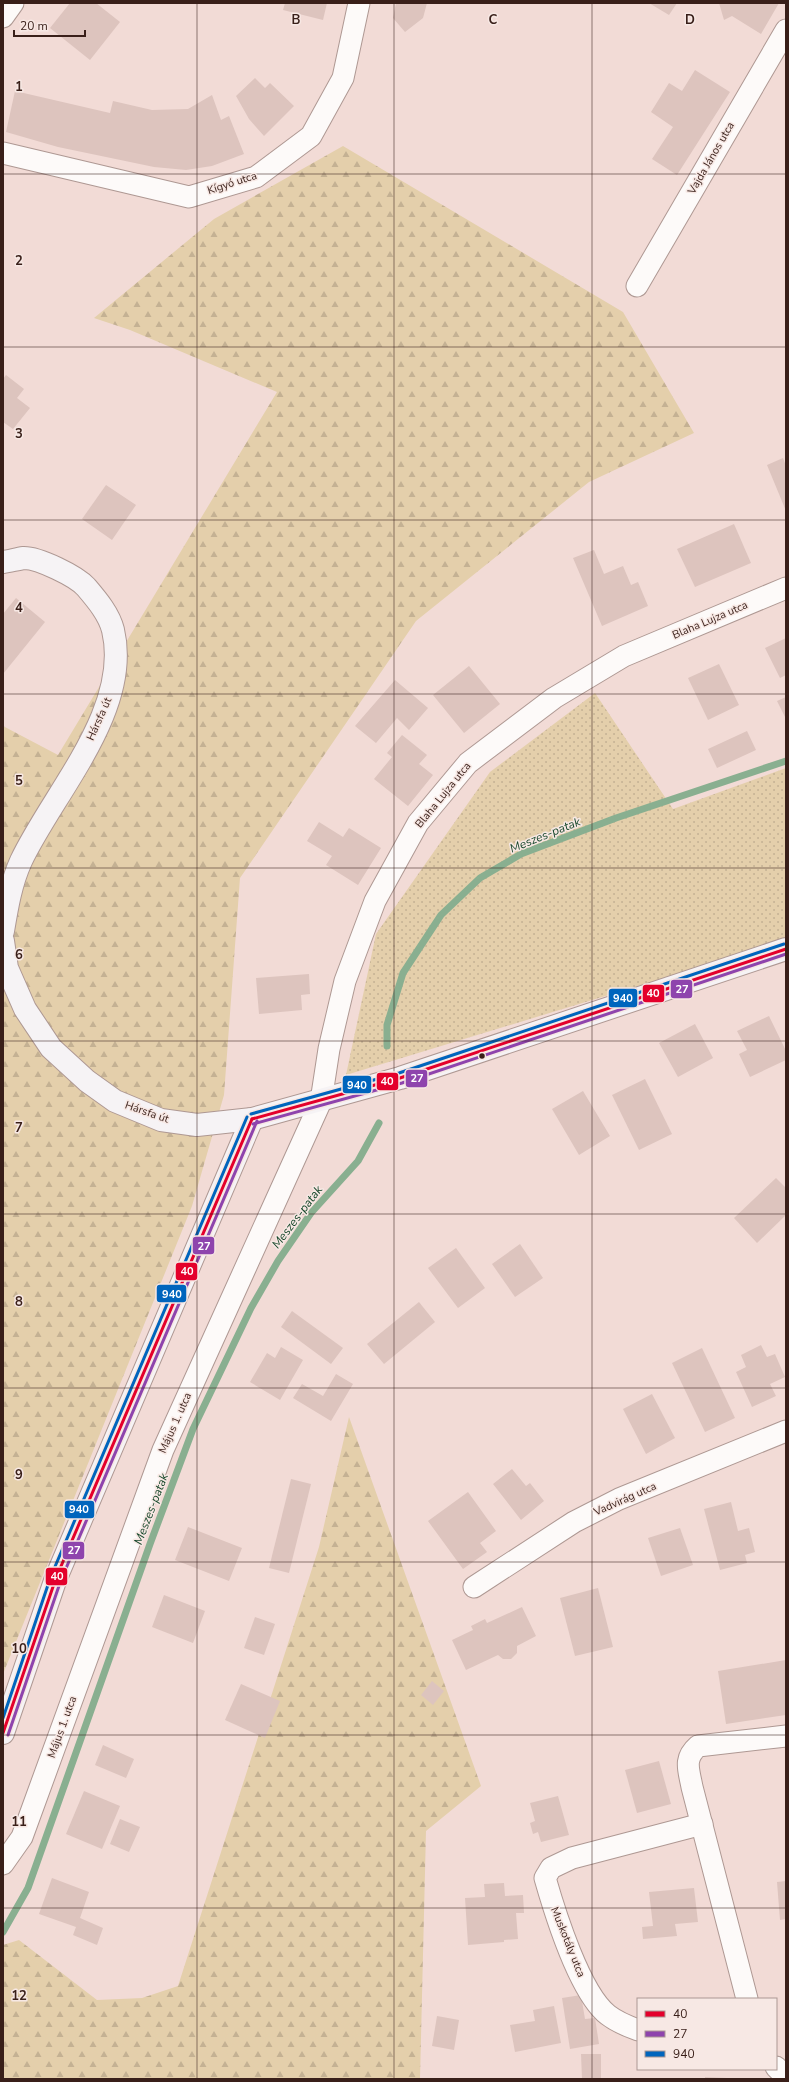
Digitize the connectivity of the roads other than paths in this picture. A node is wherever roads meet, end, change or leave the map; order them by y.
1 (13, 3) edge
2 (359, 3) edge
3 (3, 17) edge
4 (786, 30) edge
5 (3, 153) edge
6 (637, 286) dead end
7 (3, 562) edge
8 (786, 588) edge
9 (3, 931) edge
10 (3, 940) edge
11 (786, 949) edge
12 (320, 1101) junction
13 (252, 1119) junction
14 (786, 1431) edge
15 (474, 1587) dead end
16 (3, 1733) edge
17 (786, 1736) edge
18 (702, 1824) junction
19 (3, 1864) edge
20 (747, 1998) edge
21 (637, 2030) edge
22 (777, 2068) edge
23 (786, 2077) edge

1 - 3 street
2 - 5 street, Kígyó utca
4 - 6 street, Vajda János utca
7 - 9 street, Hársfa út
8 - 12 street, Blaha Lujza utca
10 - 13 street, Hársfa út
11 - 12 street, Hársfa út
12 - 13 street, Hársfa út
12 - 19 street, Május 1. utca
13 - 16 street
14 - 15 street, Vadvirág utca
17 - 18 street
18 - 20 street
18 - 21 street, Muskotály utca
22 - 23 street

